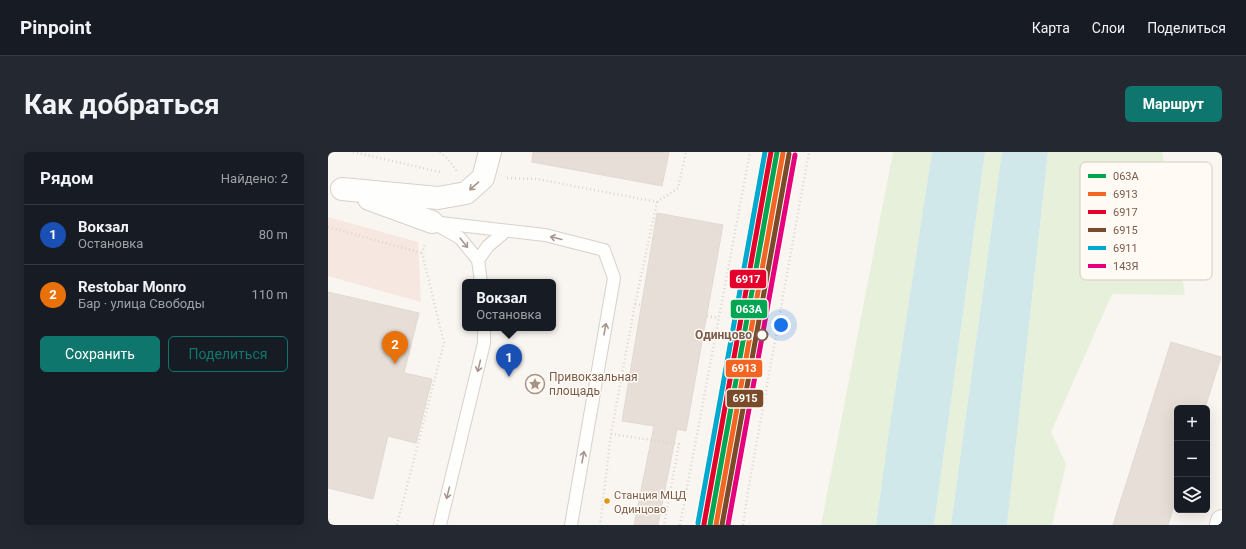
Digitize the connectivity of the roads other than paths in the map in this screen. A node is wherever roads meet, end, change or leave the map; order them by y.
1 (490, 152) edge
2 (335, 188) edge
3 (432, 222) junction
4 (506, 231) junction
5 (478, 260) junction
6 (481, 279) edge
7 (484, 331) edge
8 (1222, 521) edge
9 (440, 525) edge
10 (571, 525) edge
11 (1221, 525) edge

1 -> 2 street
2 - 3 street
3 - 4 lane
3 -> 5 lane
4 - 5 lane
10 -> 4 lane
5 - 6 lane
7 -> 9 lane
8 - 11 street

